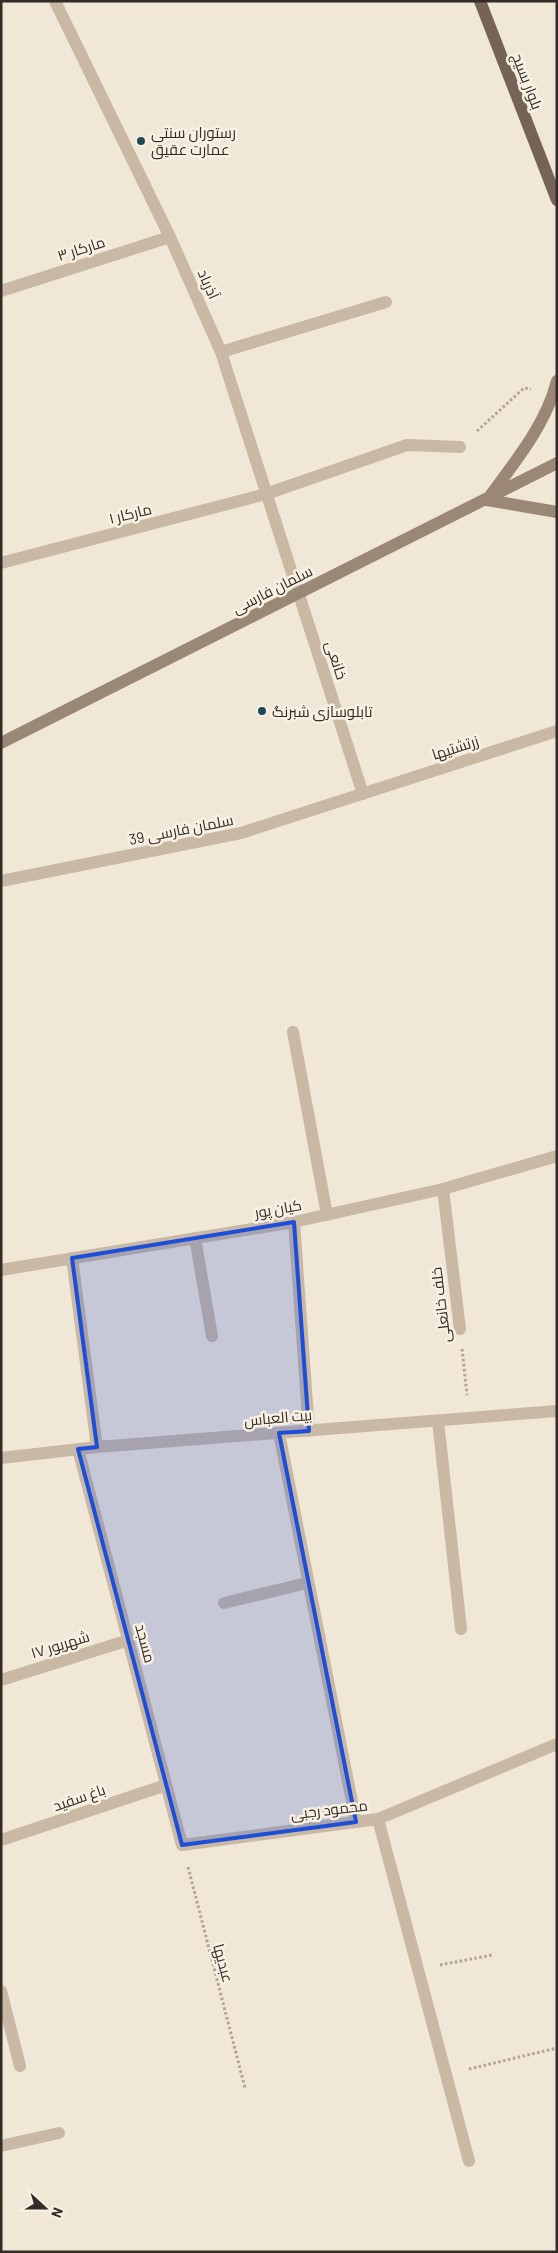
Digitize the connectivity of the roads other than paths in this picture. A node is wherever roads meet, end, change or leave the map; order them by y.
1 (55, 1) edge
2 (480, 1) edge
3 (557, 200) edge
4 (170, 237) junction
5 (1, 291) edge
6 (386, 302) dead end
7 (221, 352) junction
8 (556, 385) edge
9 (460, 447) road end
10 (557, 463) edge
11 (266, 494) junction
12 (487, 500) junction
13 (557, 512) edge
14 (1, 562) edge
15 (299, 594) junction
16 (557, 731) edge
17 (1, 743) edge
18 (363, 794) junction
19 (1, 881) edge
20 (293, 1032) dead end
21 (557, 1156) edge
22 (442, 1189) junction
23 (327, 1215) junction
24 (294, 1222) junction
25 (195, 1238) junction
26 (72, 1258) junction
27 (1, 1270) edge
28 (460, 1329) road end
29 (212, 1336) dead end
30 (557, 1411) edge
31 (438, 1421) junction
32 (309, 1431) junction
33 (279, 1433) junction
34 (97, 1447) junction
35 (78, 1449) junction
36 (1, 1458) edge
37 (307, 1583) junction
38 (224, 1603) dead end
39 (461, 1629) dead end
40 (128, 1640) junction
41 (1, 1680) edge
42 (557, 1744) edge
43 (166, 1785) junction
44 (378, 1819) junction
45 (356, 1822) junction
46 (1, 1840) edge
47 (182, 1844) joint
48 (1, 1991) edge
49 (20, 2066) dead end
50 (58, 2133) dead end
51 (1, 2146) edge
52 (469, 2161) dead end

1 - 4 street, آذرباد
2 - 3 main road, بلوار بسیج
4 - 5 street, مارکار ۳
4 - 7 street, آذرباد
6 - 7 street
7 - 11 street, آذرباد
8 - 12 main road
9 - 11 street, مارکار ۱
10 - 12 main road, سلمان فارسی
11 - 14 street, مارکار ۱
11 - 15 street, آذرباد
12 - 13 main road
12 - 15 main road, سلمان فارسی
15 - 17 main road, سلمان فارسی
15 - 18 street, خانعی
16 - 18 street, زرتشتیها
18 - 19 street, سلمان فارسی 39
20 - 23 street
21 - 22 street, کیان پور
22 - 23 street, کیان پور
22 - 28 street, خلف خانعلی
23 - 24 street, کیان پور
24 - 25 street, کیان پور
24 - 32 street
25 - 26 street, کیان پور
25 - 29 street
26 - 27 street, کیان پور
26 - 34 street
30 - 31 street, بیت العباس
31 - 32 street, بیت العباس
31 - 39 street
32 - 33 street, بیت العباس
33 - 34 street, بیت العباس
33 - 37 street
34 - 35 street, بیت العباس
35 - 36 street, بیت العباس
35 - 40 street, مسجد
37 - 38 street
37 - 45 street
40 - 41 street, ۱۷ شهریور
40 - 43 street, مسجد
42 - 44 street, محمود رجبی
43 - 46 street, باغ سفید
43 - 47 street, مسجد
44 - 45 street, محمود رجبی
44 - 52 street
45 - 47 street, محمود رجبی
48 - 49 street
50 - 51 street

